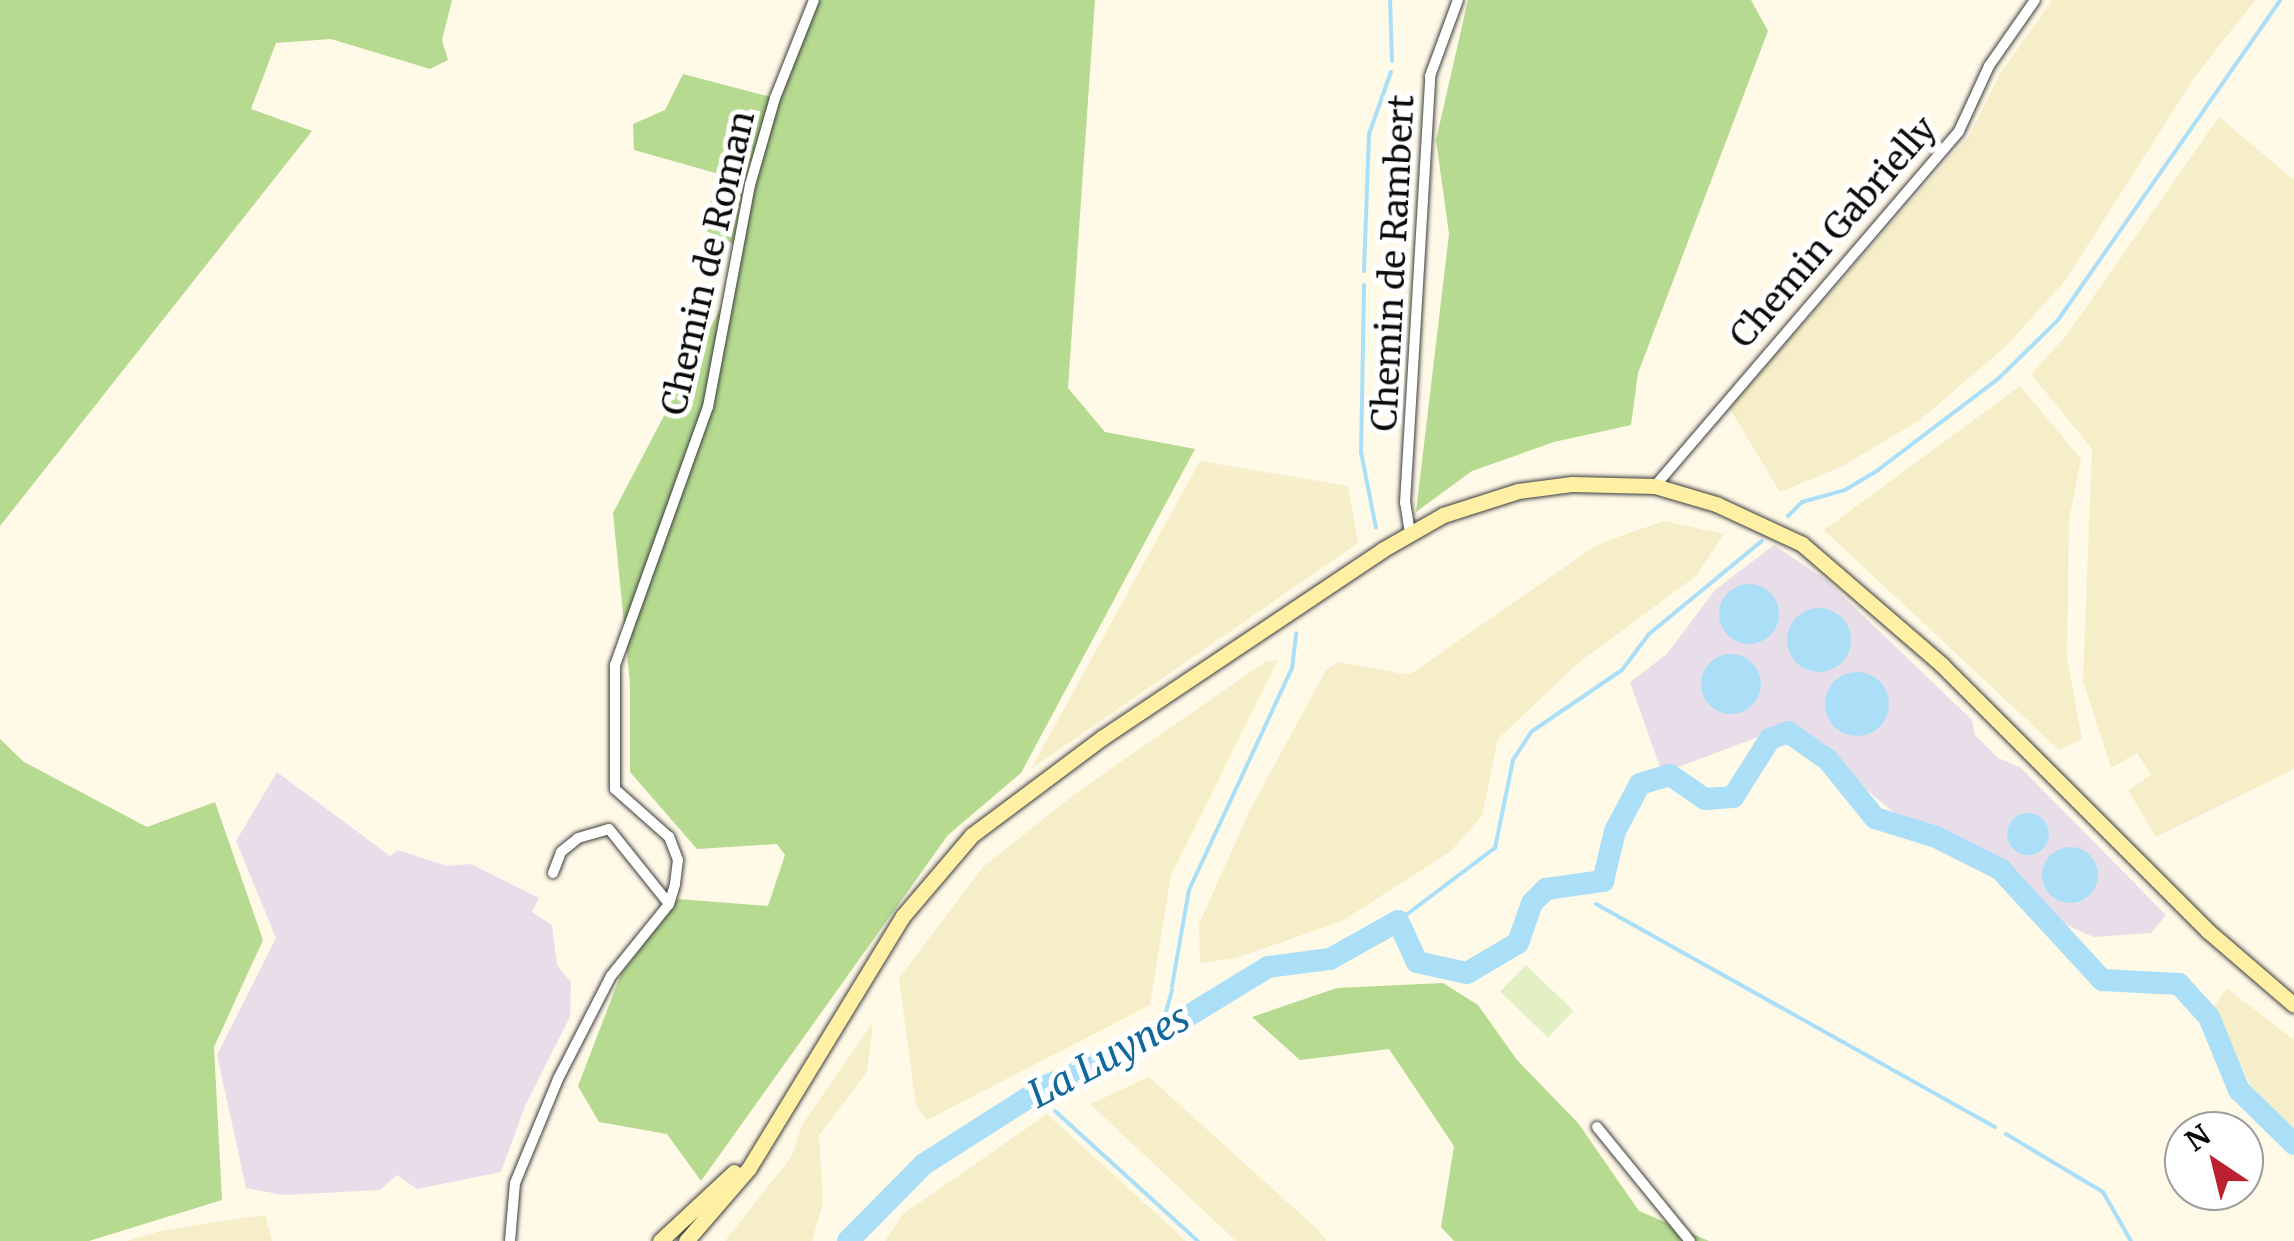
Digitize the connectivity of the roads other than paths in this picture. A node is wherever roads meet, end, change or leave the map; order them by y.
1 (814, 0) edge
2 (1458, 0) edge
3 (2035, 0) edge
4 (1655, 486) junction
5 (1410, 533) junction
6 (553, 872) dead end
7 (669, 904) junction
8 (2294, 1004) edge
9 (806, 1072) junction
10 (1597, 1127) dead end
11 (510, 1241) edge
12 (660, 1241) edge
13 (686, 1241) edge
14 (1690, 1241) edge

1 - 7 street, Chemin de Roman
2 - 5 street, Chemin de Rambert
3 - 4 street, Chemin Gabrielly
4 - 5 main road
4 - 8 main road
5 - 9 main road
6 - 7 street
7 - 11 street
9 - 12 main road
9 - 13 main road
10 - 14 street

